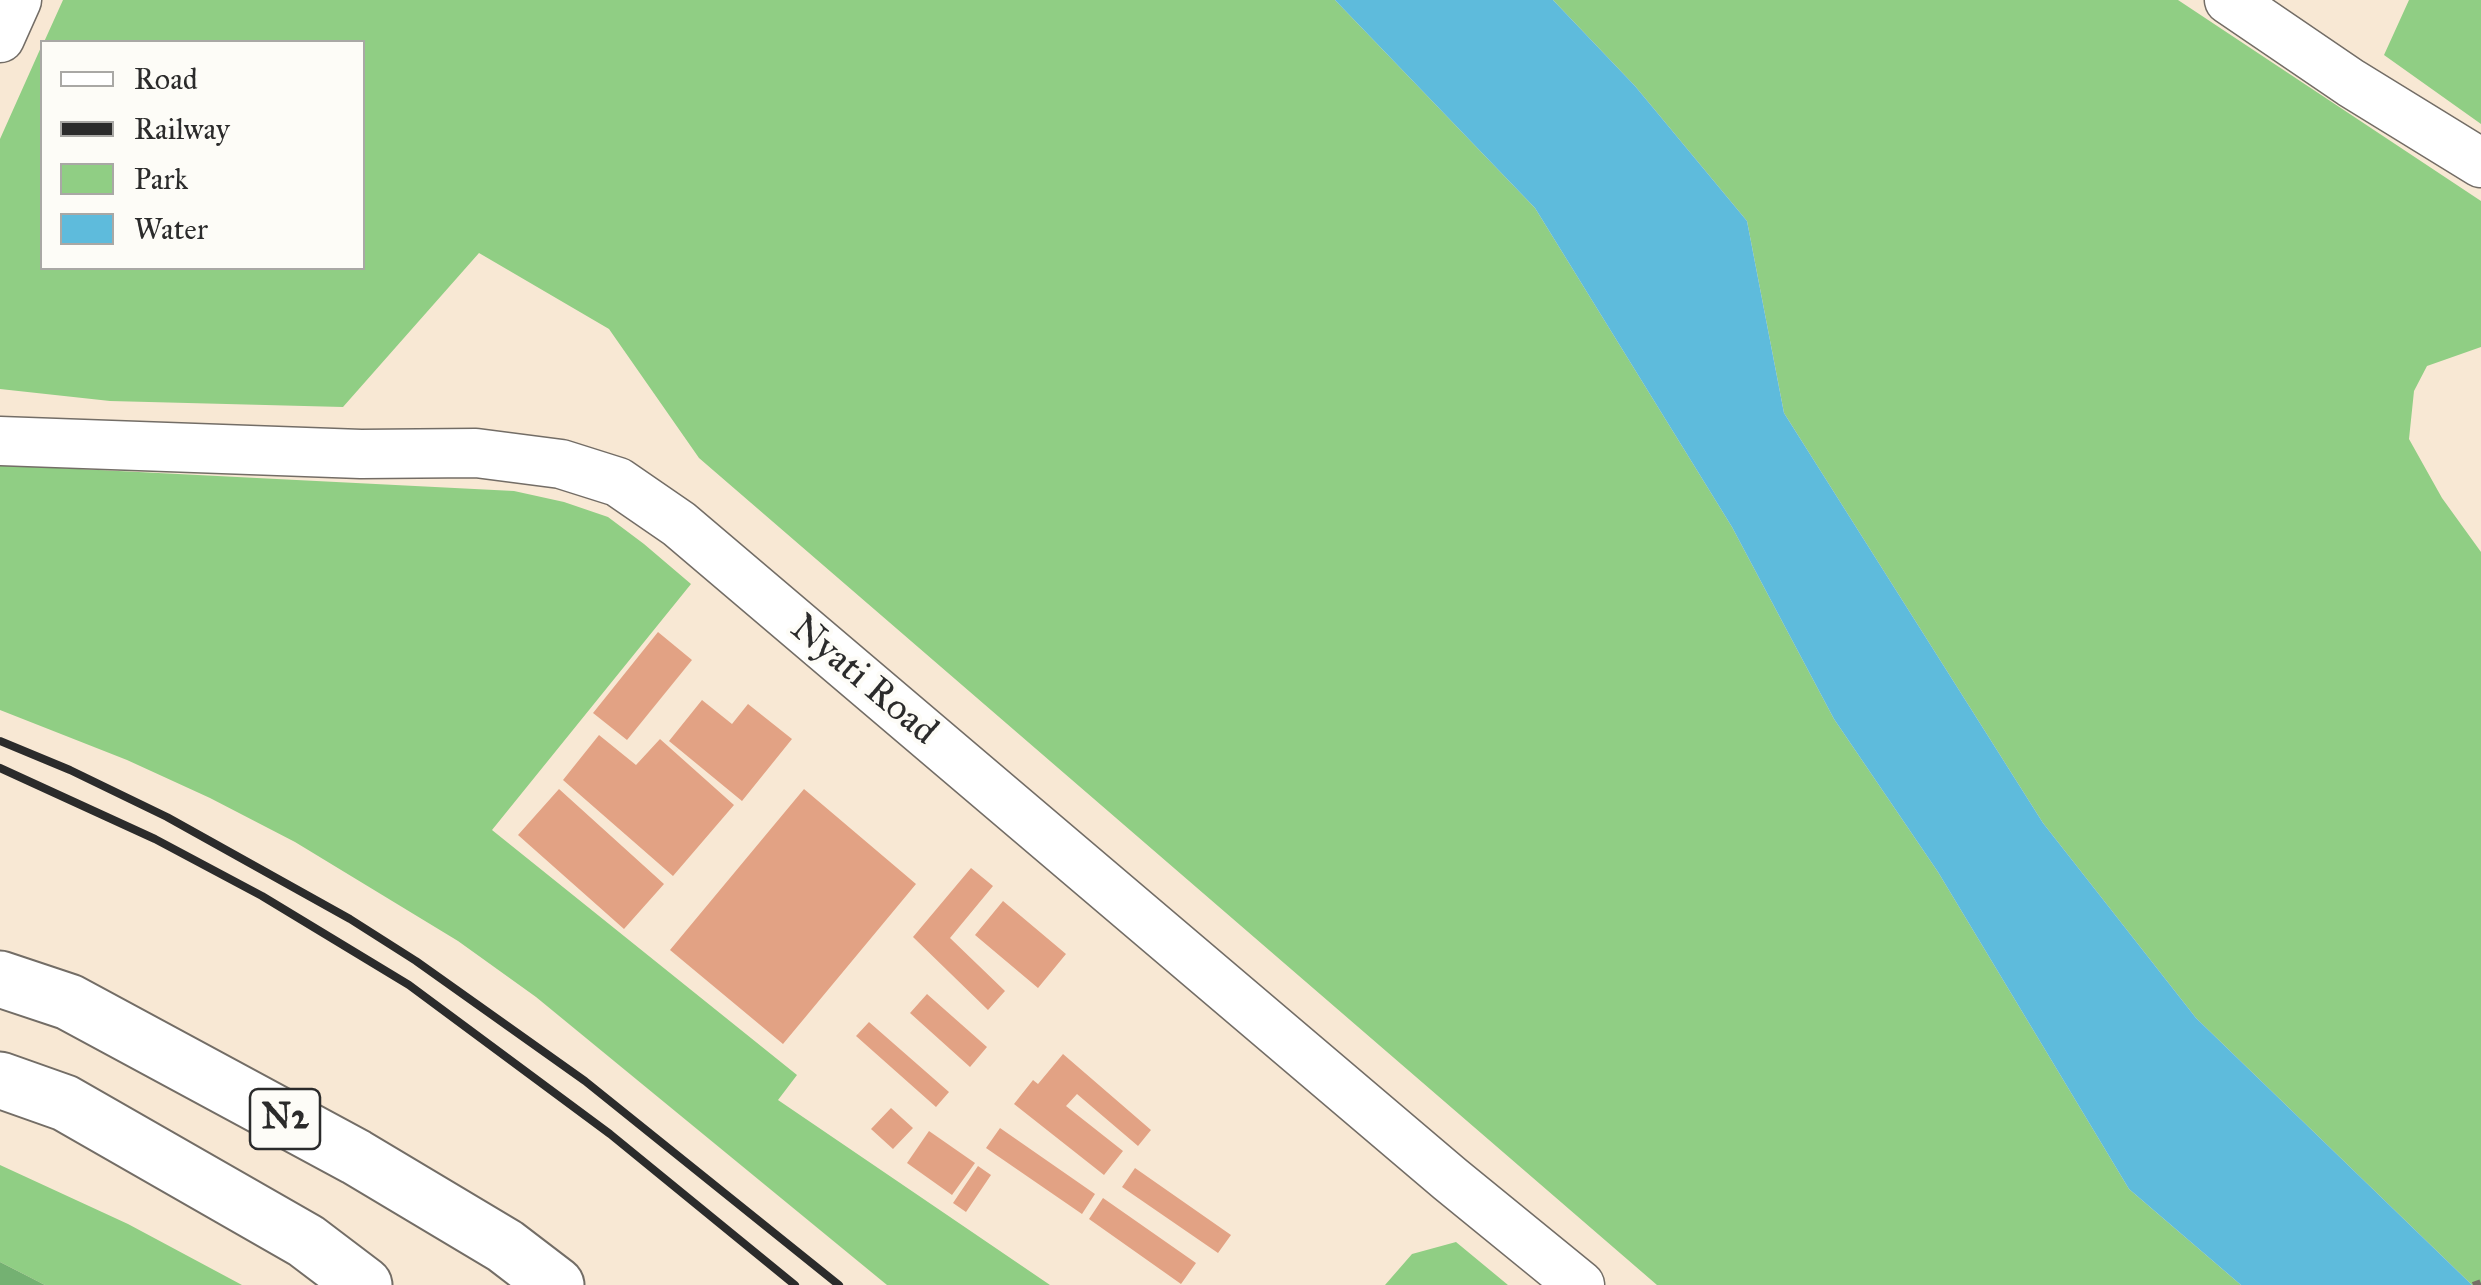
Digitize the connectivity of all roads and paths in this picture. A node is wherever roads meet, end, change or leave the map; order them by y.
1 (16, 0) edge
2 (2244, 5) edge
3 (0, 38) edge
4 (2481, 163) edge
5 (0, 441) edge
6 (0, 978) edge
7 (0, 1080) edge
8 (2481, 1282) edge
9 (364, 1285) edge
10 (556, 1285) edge
11 (1580, 1285) edge
12 (2474, 1285) edge

1 - 3 street
2 - 4 street
5 - 11 street, Nyati Road
6 - 10 highway, N2
7 - 9 highway, N2
8 - 12 path

